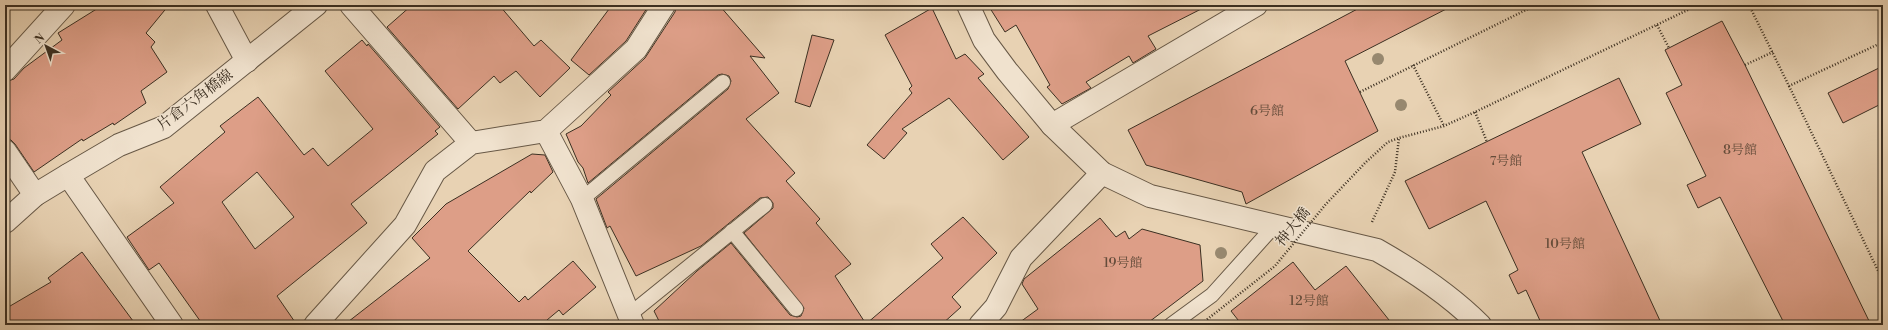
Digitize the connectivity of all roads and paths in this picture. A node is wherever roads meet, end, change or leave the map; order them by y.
1 (64, 5) edge
2 (217, 5) edge
3 (316, 5) edge
4 (351, 5) edge
5 (664, 5) edge
6 (968, 5) edge
7 (1256, 5) edge
8 (1536, 5) edge
9 (1698, 5) edge
10 (1749, 5) edge
11 (1657, 25) junction
12 (1883, 42) edge
13 (1670, 48) dead end
14 (1773, 52) junction
15 (247, 61) junction
16 (1413, 65) junction
17 (1745, 65) dead end
18 (5, 70) edge
19 (723, 82) dead end
20 (1789, 86) junction
21 (1360, 92) dead end
22 (1475, 112) junction
23 (1052, 125) junction
24 (1444, 126) junction
25 (546, 131) junction
26 (1399, 138) junction
27 (1487, 142) dead end
28 (471, 143) junction
29 (5, 151) edge
30 (1102, 173) junction
31 (68, 175) junction
32 (36, 195) junction
33 (582, 199) junction
34 (765, 204) dead end
35 (5, 222) edge
36 (1275, 225) junction
37 (732, 231) junction
38 (1360, 246) junction
39 (1883, 281) edge
40 (796, 308) dead end
41 (631, 320) edge
42 (1883, 324) edge
43 (172, 325) edge
44 (315, 325) edge
45 (980, 325) edge
46 (1171, 325) edge
47 (1200, 325) edge
48 (1480, 325) edge
49 (1880, 325) edge

1 - 18 street
2 - 15 street
3 - 15 street, 片倉六角橋線
4 - 28 street
5 - 25 street
6 - 23 street
7 - 23 street
8 - 16 path
9 - 11 path, 神大橋
10 - 14 path
11 - 13 path
11 - 22 path, 神大橋
12 - 20 path
14 - 17 path
14 - 20 path
15 - 31 street, 片倉六角橋線
16 - 21 path
16 - 24 path
19 - 33 lane
20 - 39 path
22 - 24 path, 神大橋
22 - 27 path
23 - 30 street
24 - 26 path, 神大橋
25 - 28 street
25 - 33 street
26 - 38 path
26 - 47 path, 神大橋, bridge
28 - 44 street
29 - 32 street
30 - 36 street
30 - 45 street
31 - 32 street, 片倉六角橋線
31 - 43 street
32 - 35 street, 片倉六角橋線
33 - 41 street
34 - 37 lane
36 - 38 street
36 - 46 lane
37 - 40 lane
37 - 41 lane
38 - 48 street
42 - 49 path

